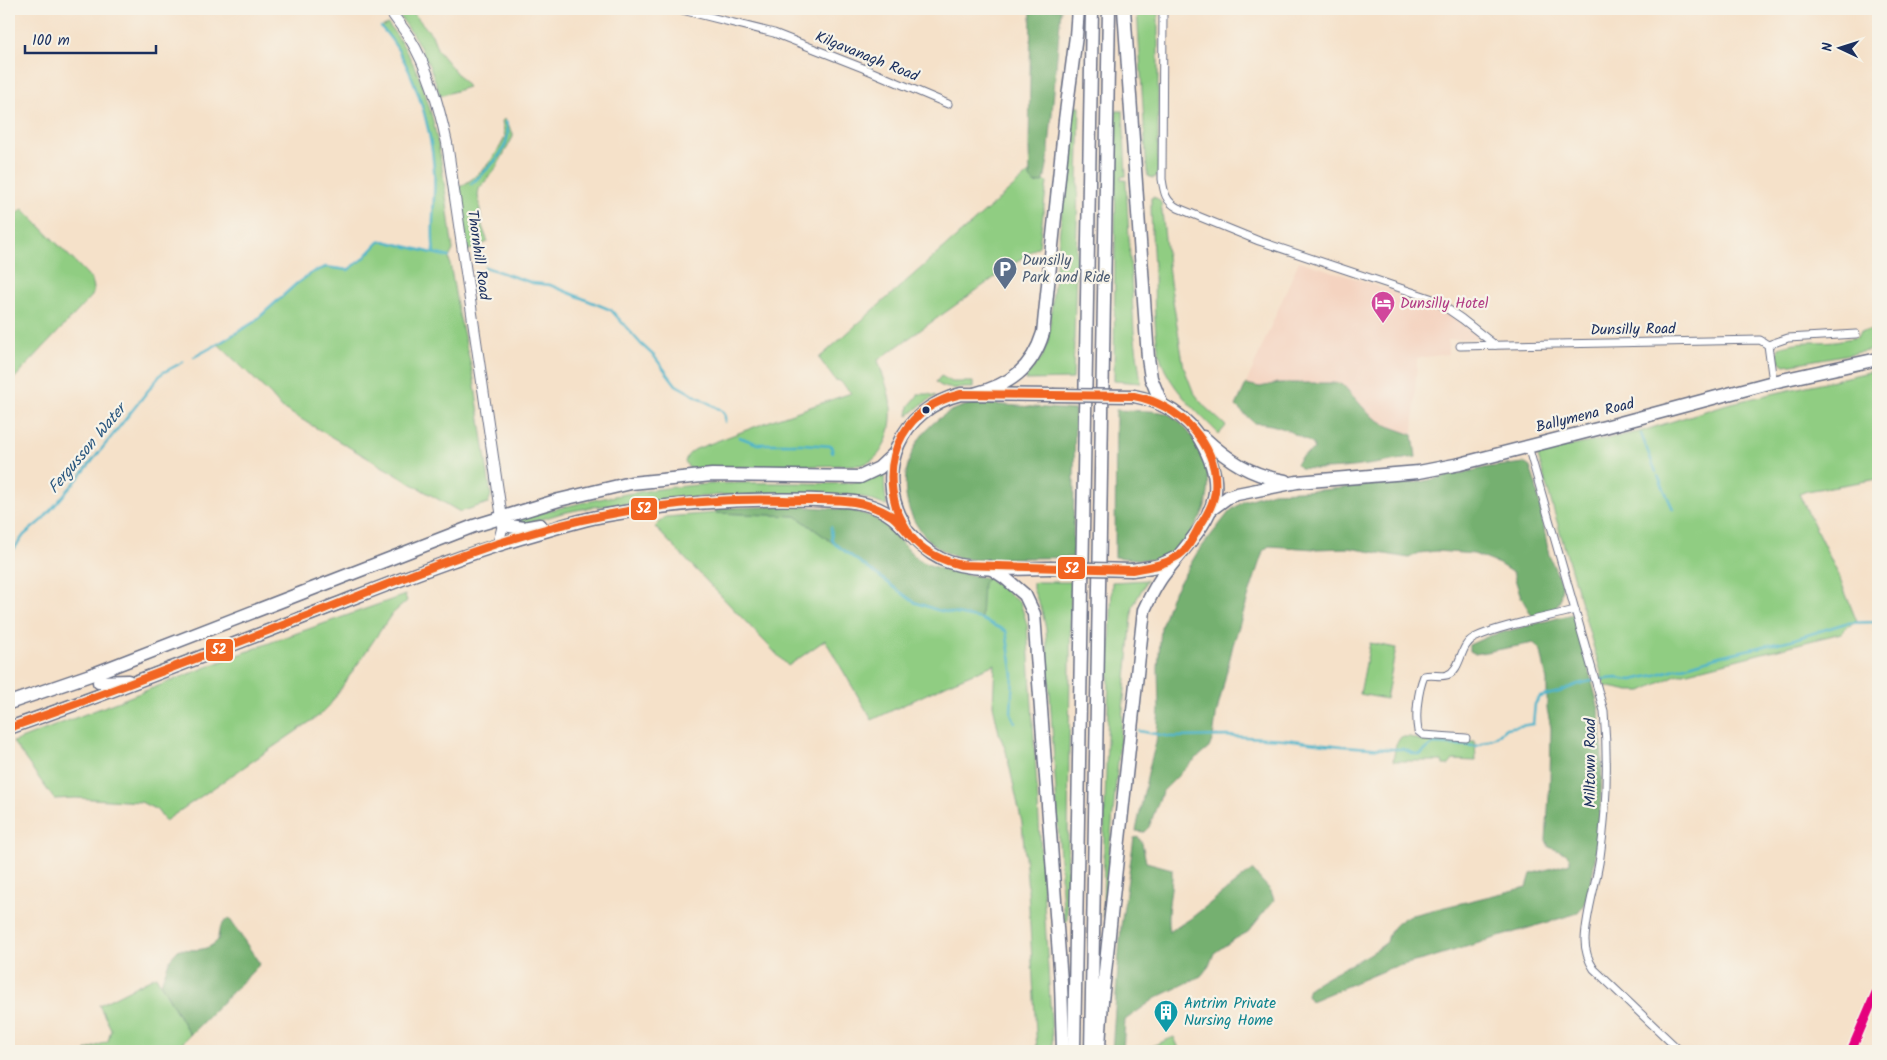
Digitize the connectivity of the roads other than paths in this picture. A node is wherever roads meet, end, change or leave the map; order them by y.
1 (389, 9) edge
2 (678, 9) edge
3 (1078, 9) edge
4 (1092, 9) edge
5 (1109, 9) edge
6 (1124, 9) edge
7 (1163, 9) edge
8 (689, 10) edge
9 (948, 104) dead end
10 (1856, 334) dead end
11 (1495, 345) junction
12 (1768, 345) junction
13 (1460, 346) dead end
14 (1878, 359) edge
15 (1773, 382) junction
16 (974, 394) junction
17 (1162, 405) junction
18 (1195, 429) junction
19 (1528, 446) junction
20 (894, 454) junction
21 (1297, 482) junction
22 (1209, 511) junction
23 (607, 515) junction
24 (502, 521) junction
25 (910, 534) junction
26 (498, 544) junction
27 (1177, 557) junction
28 (989, 567) junction
29 (1575, 610) junction
30 (97, 677) junction
31 (149, 678) junction
32 (100, 696) junction
33 (9, 703) edge
34 (9, 728) edge
35 (1466, 738) dead end
36 (1063, 1051) edge
37 (1074, 1051) edge
38 (1091, 1051) edge
39 (1099, 1051) edge
40 (1680, 1051) edge

1 - 24 street, Thornhill Road
2 - 8 street, Kilgavanagh Road
3 - 16 highway
4 - 37 highway
5 - 38 highway
6 - 17 highway
7 - 11 street
8 - 9 street, Kilgavanagh Road
10 - 12 street
11 - 12 street, Dunsilly Road
11 - 13 street, Dunsilly Road
12 - 15 street
14 - 15 highway, Ballymena Road
15 - 19 highway, Ballymena Road
16 - 17 highway, Ballymena Road, bridge
16 - 20 highway
17 - 18 highway, Ballymena Road
18 - 21 highway, Ballymena Road
18 - 22 highway
19 - 21 highway, Ballymena Road
19 - 29 street, Milltown Road
20 - 24 highway
20 - 25 highway
21 - 22 highway, Ballymena Road
22 - 27 highway
23 - 24 highway
23 - 25 highway
23 - 26 highway
24 - 26 street
24 - 30 highway
25 - 28 highway
26 - 31 highway
27 - 28 highway, bridge
27 - 39 highway
28 - 36 highway
29 - 35 street
29 - 40 street, Milltown Road
30 - 31 highway
30 - 32 highway
30 - 33 highway
31 - 32 highway
32 - 34 highway

